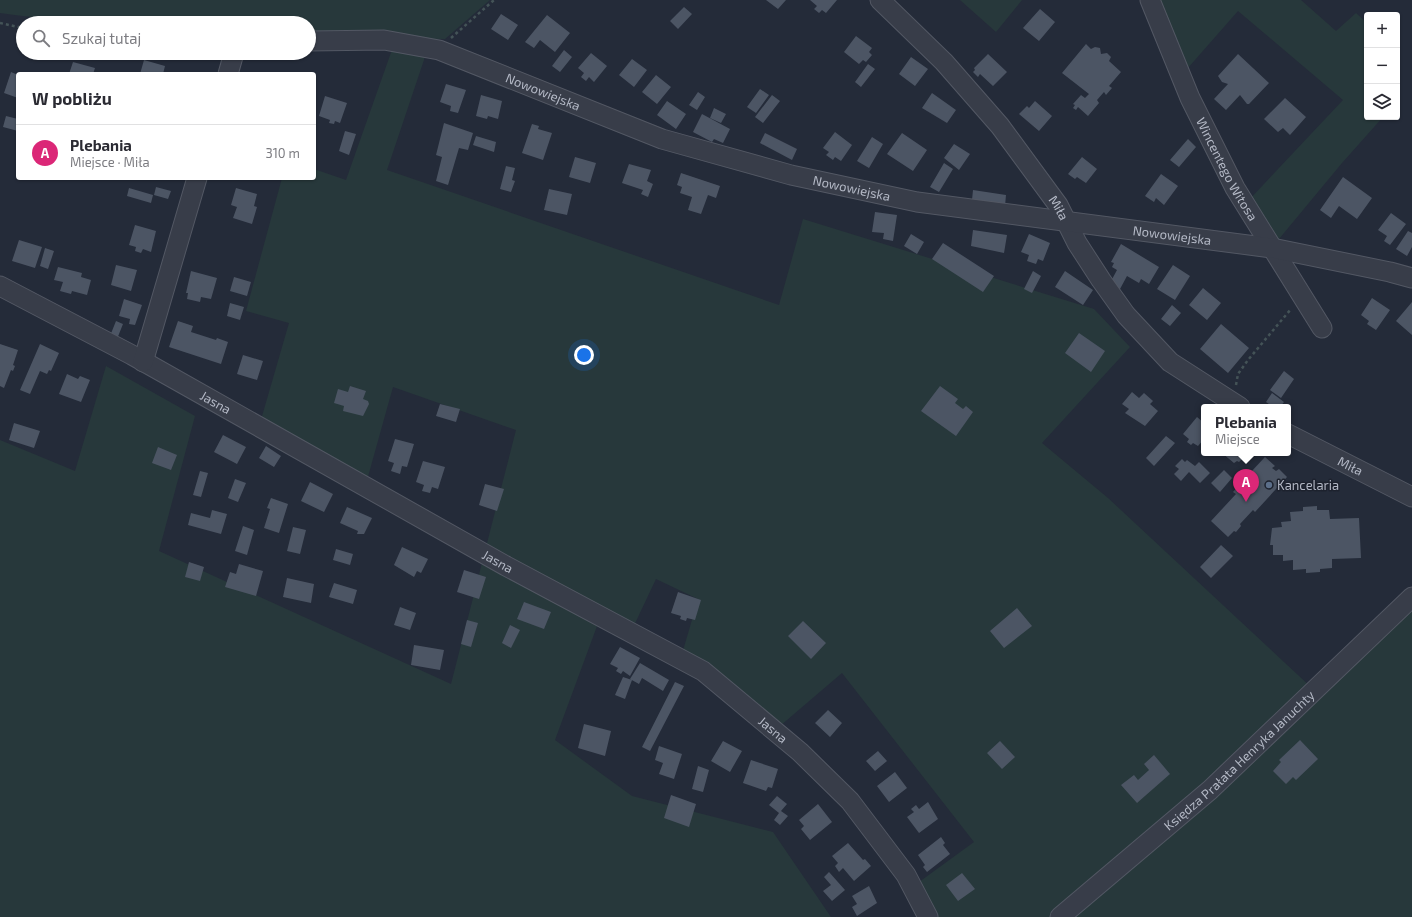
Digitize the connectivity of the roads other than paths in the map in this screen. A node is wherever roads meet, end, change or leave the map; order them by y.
1 (880, 0) edge
2 (1150, 0) edge
3 (316, 41) edge
4 (232, 60) edge
5 (229, 72) edge
6 (196, 180) edge
7 (1065, 221) junction
8 (1272, 248) junction
9 (1412, 278) edge
10 (0, 286) edge
11 (1322, 328) dead end
12 (143, 362) junction
13 (1235, 404) edge
14 (1291, 436) edge
15 (1412, 497) edge
16 (1412, 597) edge
17 (928, 917) edge
18 (1060, 917) edge

1 - 7 street, Miła
2 - 8 street, Wincentego Witosa
3 - 7 street, Nowowiejska
4 - 5 street
6 - 12 street
7 - 8 street, Nowowiejska
7 - 13 street, Miła
8 - 9 street, Nowowiejska
8 - 11 street, Wincentego Witosa
10 - 12 street, Jasna
12 - 17 street, Jasna
14 - 15 street, Miła
16 - 18 street, Księdza Prałata Henryka Januchty

